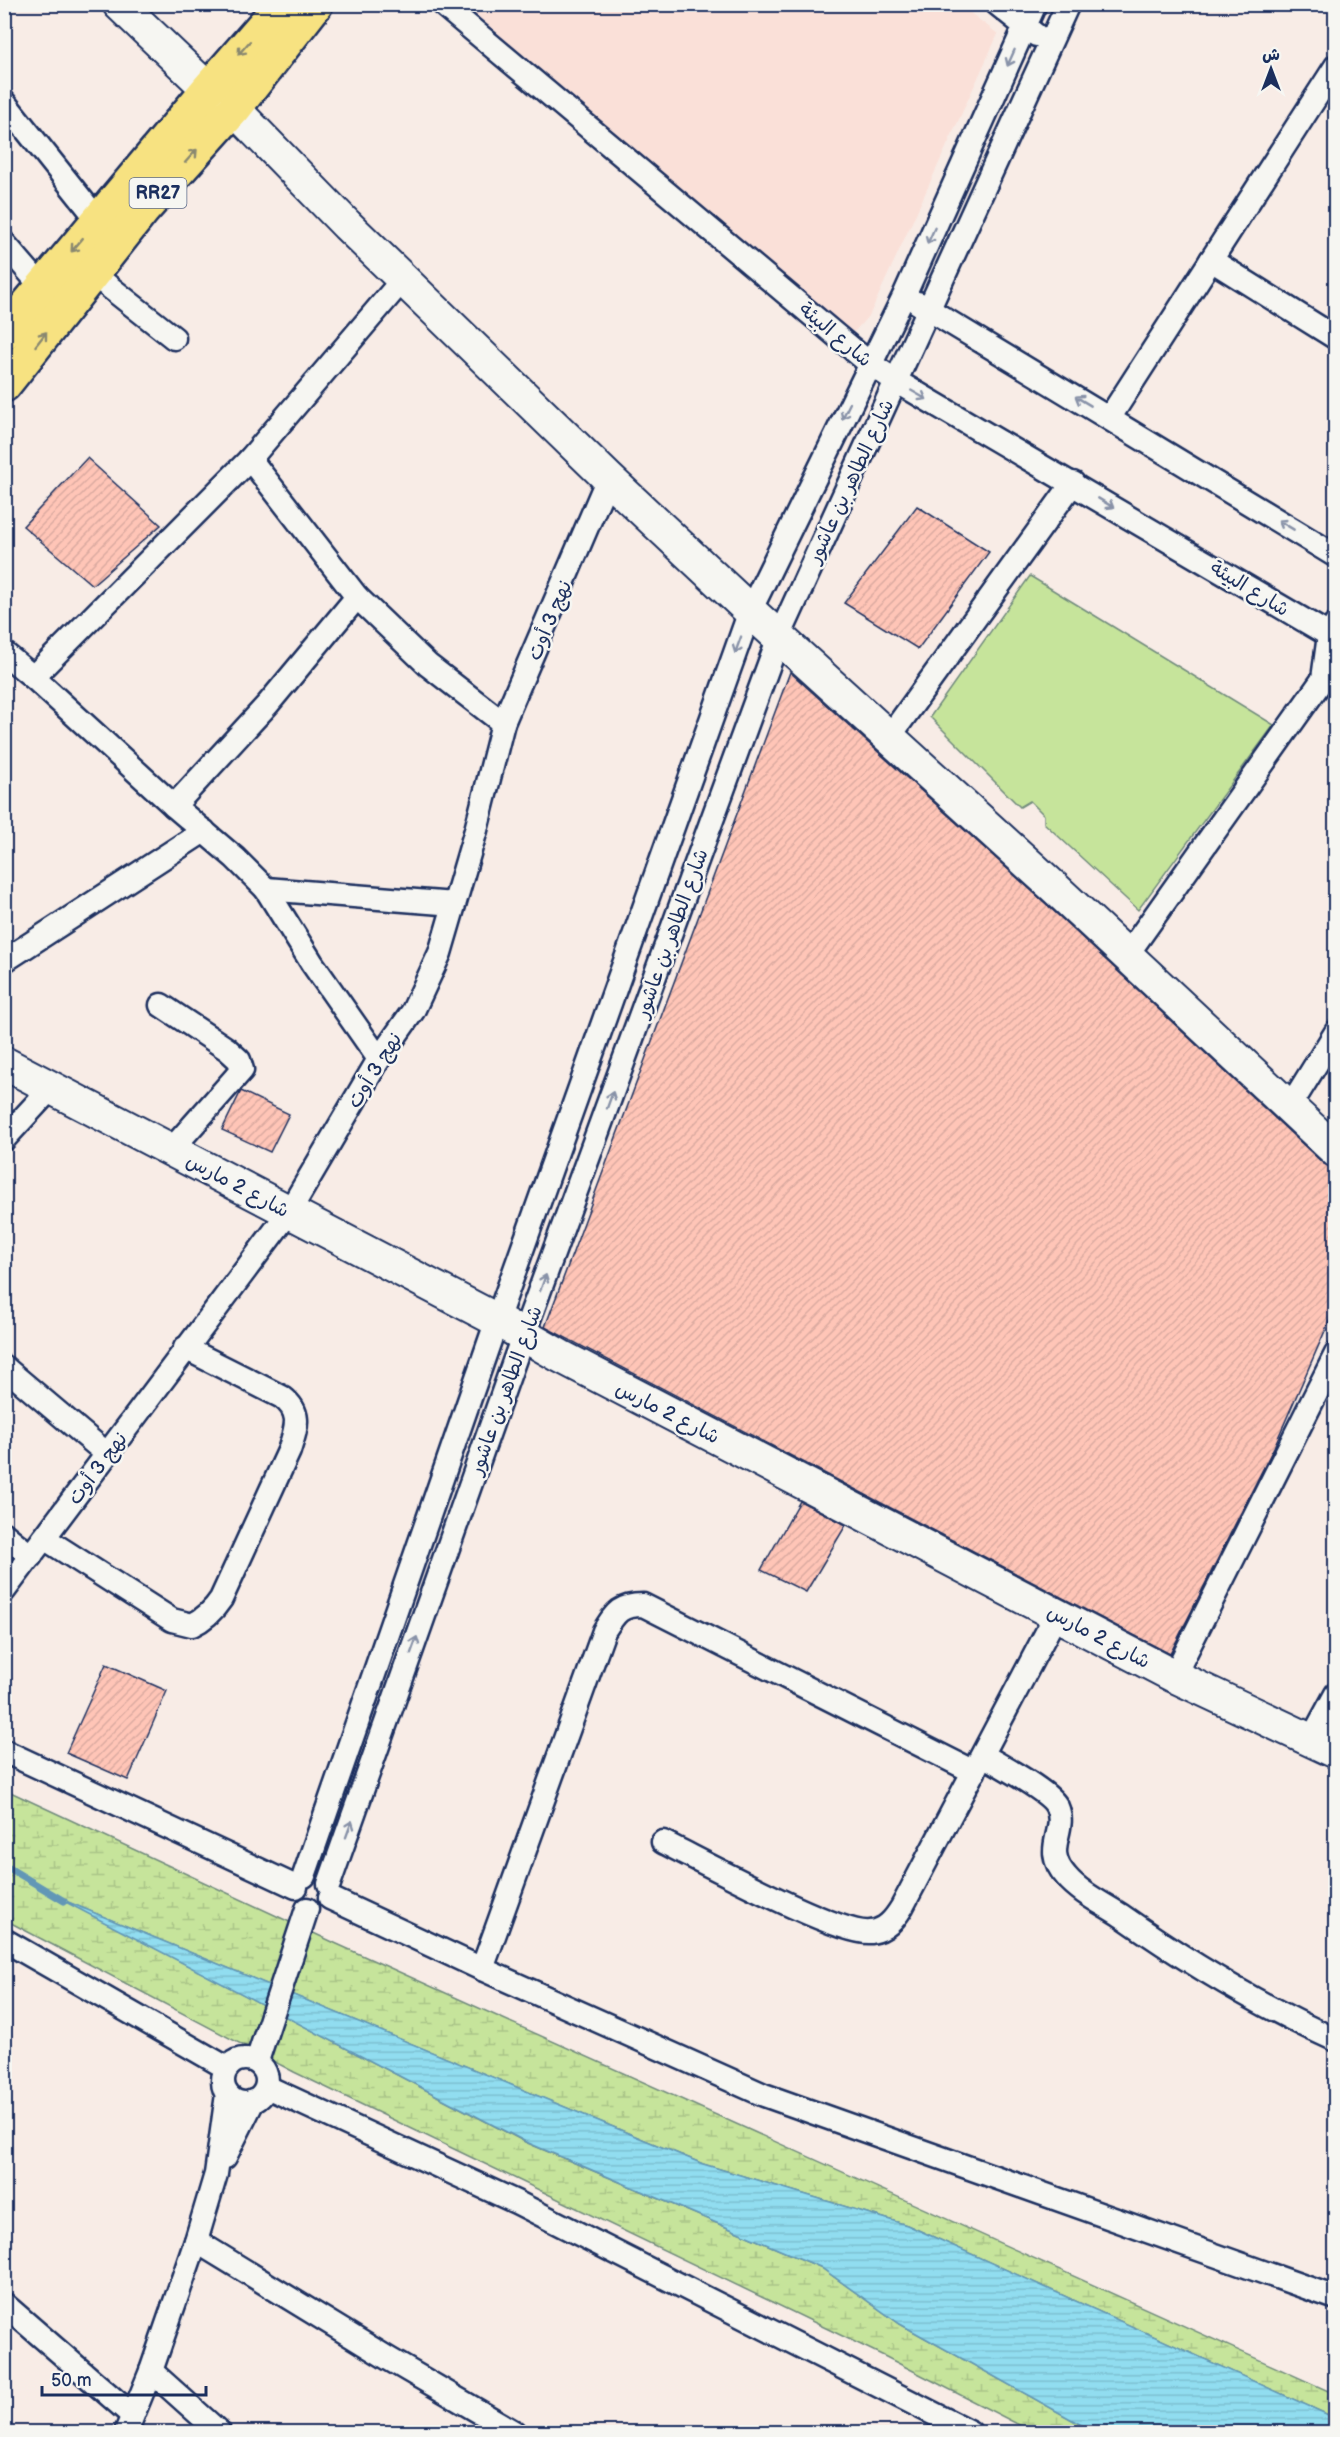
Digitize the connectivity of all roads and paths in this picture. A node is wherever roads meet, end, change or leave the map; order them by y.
1 (119, 4) edge
2 (282, 4) edge
3 (316, 4) edge
4 (442, 4) edge
5 (997, 4) edge
6 (1035, 4) edge
7 (1068, 4) edge
8 (1025, 26) junction
9 (1049, 46) junction
10 (1335, 66) edge
11 (208, 89) junction
12 (4, 102) edge
13 (234, 109) junction
14 (98, 220) junction
15 (4, 243) edge
16 (1211, 260) junction
17 (93, 274) junction
18 (404, 278) junction
19 (42, 287) junction
20 (904, 296) junction
21 (930, 310) junction
22 (4, 333) edge
23 (174, 338) dead end
24 (1335, 338) edge
25 (869, 363) junction
26 (896, 381) junction
27 (4, 385) edge
28 (1110, 417) junction
29 (250, 459) junction
30 (608, 478) junction
31 (1073, 483) junction
32 (1335, 556) edge
33 (357, 597) junction
34 (750, 611) junction
35 (1333, 632) edge
36 (779, 637) junction
37 (4, 653) edge
38 (1329, 676) edge
39 (33, 677) junction
40 (503, 723) junction
41 (890, 736) junction
42 (174, 806) junction
43 (204, 831) junction
44 (266, 889) junction
45 (454, 904) junction
46 (1126, 955) junction
47 (4, 961) edge
48 (161, 1005) dead end
49 (1335, 1032) edge
50 (379, 1059) junction
51 (4, 1063) edge
52 (51, 1088) junction
53 (1289, 1108) junction
54 (4, 1139) edge
55 (171, 1150) junction
56 (1335, 1151) edge
57 (289, 1212) junction
58 (497, 1320) junction
59 (524, 1336) junction
60 (185, 1348) junction
61 (1335, 1354) edge
62 (4, 1367) edge
63 (107, 1454) junction
64 (4, 1534) edge
65 (38, 1547) junction
66 (4, 1591) edge
67 (1057, 1613) junction
68 (1174, 1676) junction
69 (1335, 1694) edge
70 (1323, 1746) edge
71 (4, 1751) edge
72 (978, 1764) junction
73 (663, 1842) dead end
74 (300, 1881) junction
75 (330, 1891) junction
76 (305, 1916) junction
77 (4, 1940) edge
78 (482, 1969) junction
79 (1335, 2040) edge
80 (258, 2057) junction
81 (227, 2068) junction
82 (228, 2094) junction
83 (260, 2094) junction
84 (216, 2174) junction
85 (196, 2241) junction
86 (1335, 2298) edge
87 (4, 2304) edge
88 (151, 2371) junction
89 (129, 2424) edge
90 (219, 2433) edge
91 (514, 2433) edge
92 (969, 2433) edge

1 - 11 street
2 -> 11 highway, RR27
3 - 13 highway, RR27
4 - 25 street, شارع البيئة
5 - 8 street
6 - 8 street, شارع الطاهر بن عاشور
7 - 9 street, شارع الطاهر بن عاشور
8 - 9 street
8 -> 20 street, شارع الطاهر بن عاشور
9 - 21 street, شارع الطاهر بن عاشور
10 - 16 street
11 - 13 street
11 - 14 highway, RR27
12 - 14 street
17 -> 13 highway, RR27
13 - 18 street
14 -> 19 highway, RR27
15 - 19 street
16 - 24 street
16 - 28 street
17 - 23 street
27 -> 17 highway, RR27
18 - 29 street
18 - 30 street
19 - 22 highway, RR27
20 - 21 street
20 - 25 street, شارع الطاهر بن عاشور
21 - 26 street, شارع الطاهر بن عاشور
28 -> 21 street
25 - 26 street, شارع البيئة
25 -> 34 street, شارع الطاهر بن عاشور
26 -> 31 street, شارع البيئة
26 - 36 street, شارع الطاهر بن عاشور
32 -> 28 street
29 - 33 street
29 - 39 street
30 - 34 street
30 - 40 street, نهج 3 أوت
31 -> 35 street, شارع البيئة
31 - 41 street
33 - 40 street
33 - 42 street
34 - 36 street
34 -> 58 street, شارع الطاهر بن عاشور
35 - 38 street
36 - 41 street
59 -> 36 street, شارع الطاهر بن عاشور
37 - 39 street
38 - 46 street
39 - 42 street
40 - 45 street, نهج 3 أوت
41 - 46 street
42 - 43 street
43 - 44 street
43 - 47 street
44 - 45 street
44 - 50 street
45 - 50 street, نهج 3 أوت
46 - 53 street
48 - 55 street
49 - 53 street
50 - 57 street, نهج 3 أوت
51 - 52 street, شارع 2 مارس
52 - 54 street
52 - 55 street, شارع 2 مارس
53 - 56 street
55 - 57 street, شارع 2 مارس
57 - 58 street, شارع 2 مارس
57 - 60 street, نهج 3 أوت
58 - 59 street, شارع 2 مارس
58 - 74 street, شارع الطاهر بن عاشور
59 - 67 street, شارع 2 مارس
75 -> 59 street, شارع الطاهر بن عاشور
60 - 63 street, نهج 3 أوت
60 - 65 street
61 - 68 street
62 - 63 street
63 - 65 street, نهج 3 أوت
64 - 65 street
65 - 66 street, نهج 3 أوت
67 - 68 street, شارع 2 مارس
67 - 72 street
68 - 70 street, شارع 2 مارس
69 - 70 street
71 - 74 street
72 - 73 street
72 - 78 street
72 - 79 street
74 - 75 street
74 - 76 street
75 - 76 street
75 - 78 street
76 - 80 street
77 - 81 street
78 - 86 street
80 - 81 street
80 - 83 street
81 - 82 street
82 - 83 street
82 - 84 street
83 - 84 street
83 - 92 street
84 - 85 street
85 - 88 street
85 - 91 street
87 - 89 street
88 - 89 street
88 - 90 street

